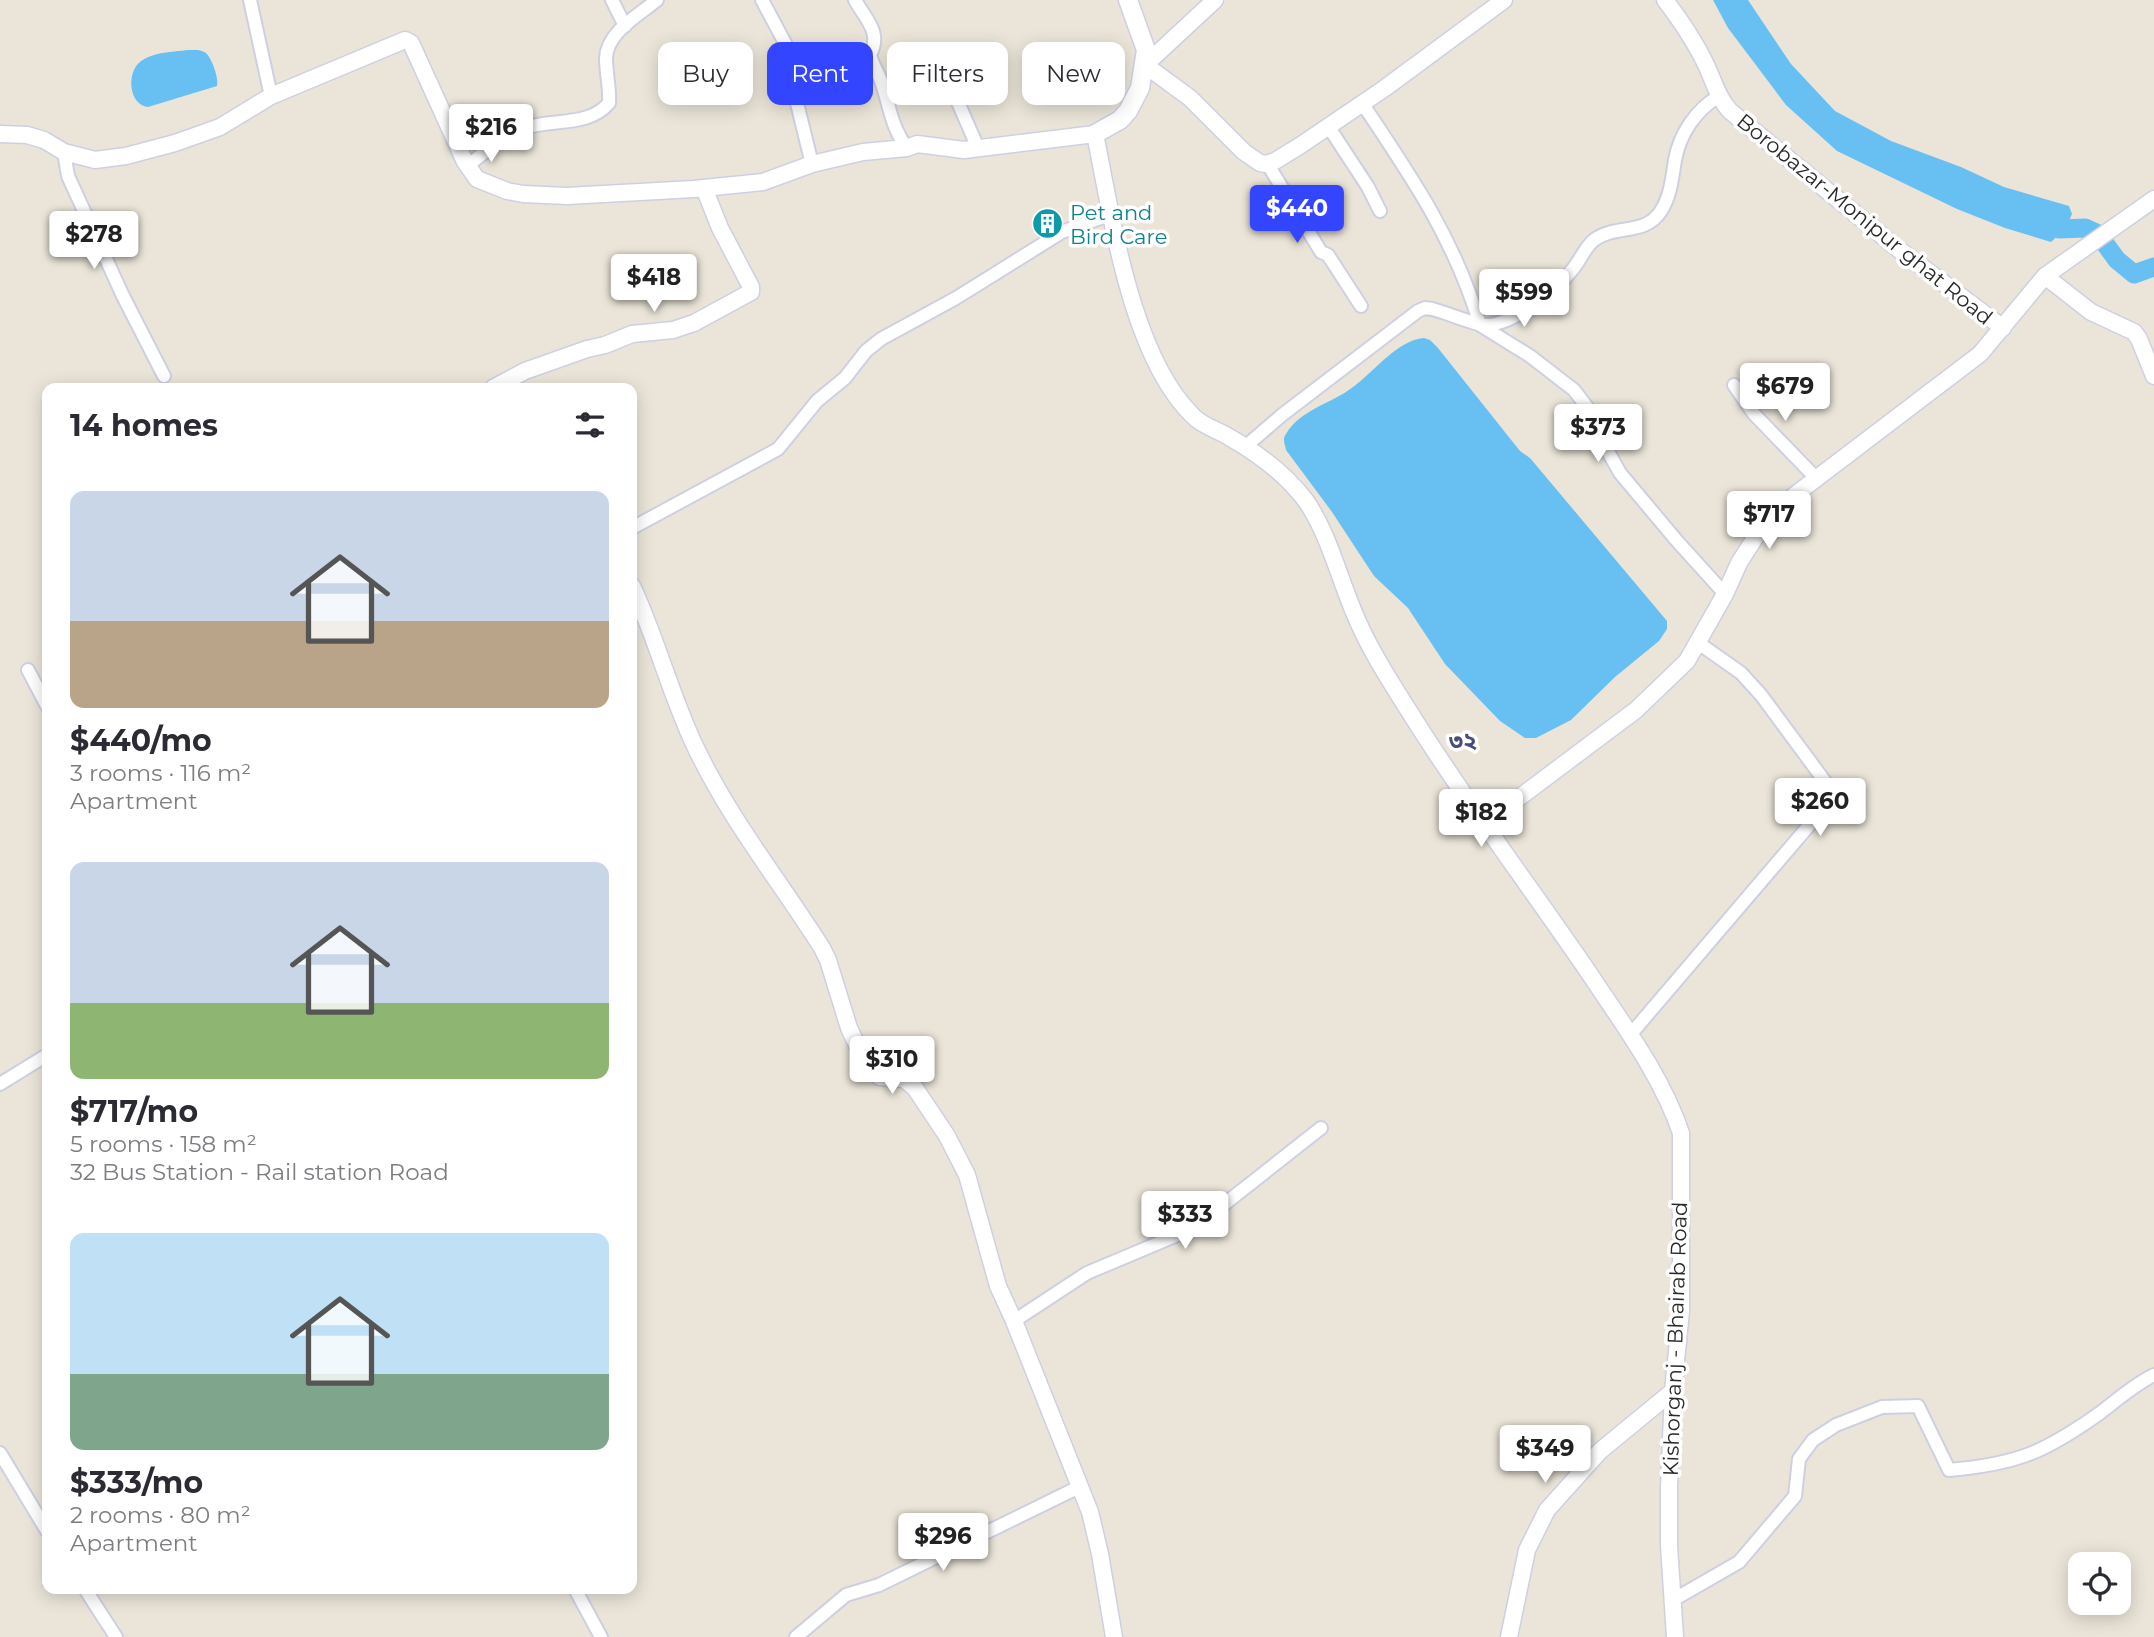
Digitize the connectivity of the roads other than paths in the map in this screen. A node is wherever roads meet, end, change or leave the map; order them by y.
1 (250, 0) edge
2 (612, 0) edge
3 (657, 0) edge
4 (762, 0) edge
5 (855, 0) edge
6 (1128, 0) edge
7 (1216, 0) edge
8 (1503, 0) edge
9 (1665, 0) edge
10 (625, 26) junction
11 (1146, 65) junction
12 (271, 96) junction
13 (1719, 96) junction
14 (1362, 103) junction
15 (959, 105) edge
16 (1328, 126) junction
17 (0, 134) edge
18 (1095, 134) junction
19 (907, 148) junction
20 (978, 148) junction
21 (64, 152) junction
22 (1267, 163) junction
23 (812, 164) junction
24 (467, 166) junction
25 (704, 188) junction
26 (2154, 199) edge
27 (1380, 211) dead end
28 (1111, 214) junction
29 (2051, 271) junction
30 (1361, 306) dead end
31 (1480, 325) junction
32 (2003, 328) junction
33 (164, 376) dead end
34 (2154, 376) edge
35 (520, 383) edge
36 (1734, 385) dead end
37 (1246, 446) junction
38 (1817, 478) junction
39 (637, 525) edge
40 (1725, 594) junction
41 (637, 597) edge
42 (1697, 642) junction
43 (27, 670) dead end
44 (42, 697) edge
45 (1484, 821) junction
46 (1630, 1035) junction
47 (42, 1058) edge
48 (0, 1084) edge
49 (1321, 1128) dead end
50 (1014, 1321) junction
51 (2154, 1375) edge
52 (1673, 1391) junction
53 (0, 1452) edge
54 (1079, 1487) junction
55 (42, 1523) edge
56 (88, 1594) edge
57 (578, 1594) edge
58 (1673, 1600) junction
59 (116, 1637) edge
60 (601, 1637) edge
61 (796, 1637) edge
62 (1114, 1637) edge
63 (1509, 1637) edge
64 (1675, 1637) edge

1 - 12 street
2 - 10 street
3 - 10 street
4 - 23 street
5 - 19 street
6 - 11 main road
7 - 11 street
8 - 14 street
9 - 13 street, Borobazar-Monipur ghat Road
10 - 24 street
11 - 18 main road
11 - 22 street
12 - 21 street
12 - 24 street
13 - 31 street
13 - 32 street, Borobazar-Monipur ghat Road
14 - 16 street
14 - 31 street
15 - 20 street
16 - 22 street
16 - 27 street
17 - 21 street
18 - 20 street
18 - 28 street, Kishorganj - Bhairab Road
19 - 20 street
19 - 23 street
21 - 33 street
22 - 30 street
23 - 25 street
24 - 25 street
25 - 35 street
26 - 29 street
28 - 37 street, Kishorganj - Bhairab Road
28 - 39 street
29 - 32 street
29 - 34 street
31 - 37 street
31 - 40 street
32 - 38 street
36 - 38 street
37 - 45 street, Kishorganj - Bhairab Road
38 - 40 street
40 - 42 street
41 - 50 street
42 - 45 street
42 - 46 street
43 - 44 street
45 - 46 street, Kishorganj - Bhairab Road
46 - 52 street, Kishorganj - Bhairab Road
47 - 48 street
49 - 50 street
50 - 54 street
51 - 58 street
52 - 58 street, Kishorganj - Bhairab Road
52 - 63 street
53 - 55 street
54 - 61 street
54 - 62 street
56 - 59 street
57 - 60 street
58 - 64 street, Kishorganj - Bhairab Road

